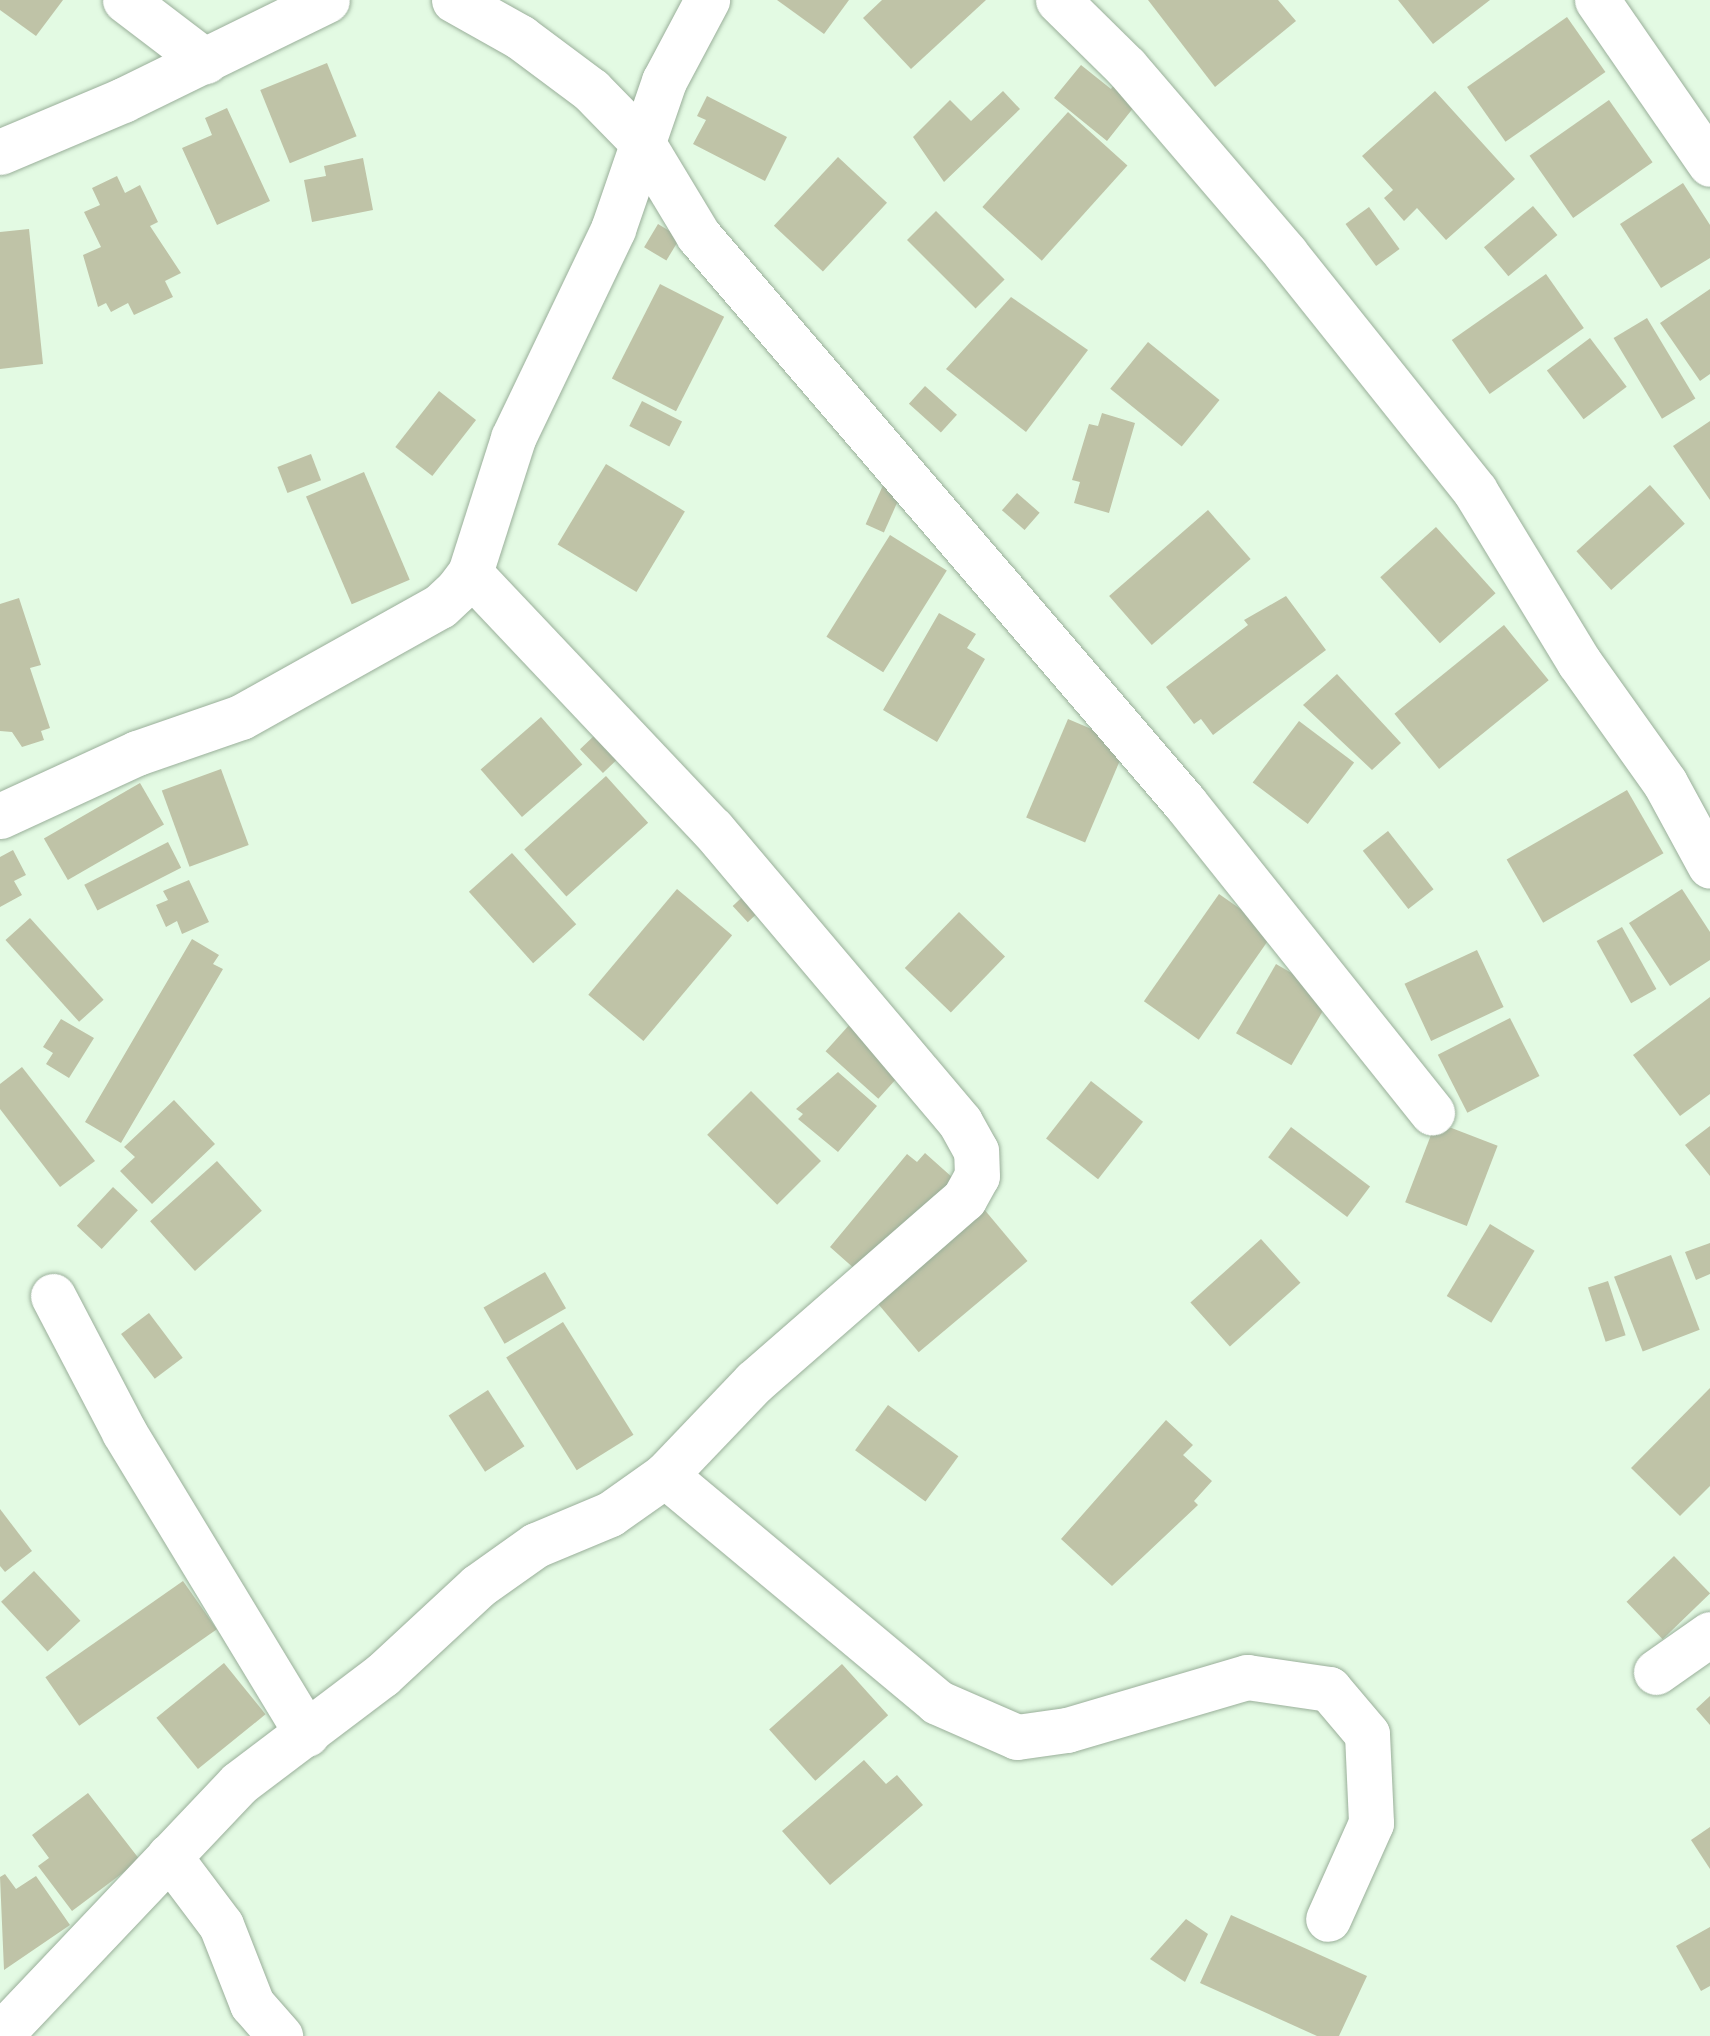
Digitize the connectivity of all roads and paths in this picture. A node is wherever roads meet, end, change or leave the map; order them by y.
1 (125, 0) edge
2 (327, 0) edge
3 (454, 0) edge
4 (706, 0) edge
5 (1058, 0) edge
6 (1597, 0) edge
7 (205, 61) junction
8 (642, 142) junction
9 (0, 152) edge
10 (1710, 164) edge
11 (470, 573) junction
12 (1696, 804) edge
13 (0, 816) edge
14 (1710, 866) edge
15 (1432, 1112) dead end
16 (53, 1296) dead end
17 (665, 1475) junction
18 (1710, 1634) edge
19 (1656, 1672) dead end
20 (307, 1734) junction
21 (169, 1856) junction
22 (1328, 1919) dead end
23 (0, 2035) edge
24 (280, 2036) edge

1 - 7 street
2 - 7 street
3 - 8 street
4 - 8 street
5 - 12 street
6 - 10 street
7 - 9 street
8 - 11 street
8 - 15 street
11 - 13 street
11 - 17 street
12 - 14 street
16 - 20 street
17 - 20 street
17 - 22 street
18 - 19 street
20 - 21 street
21 - 23 street
21 - 24 street

